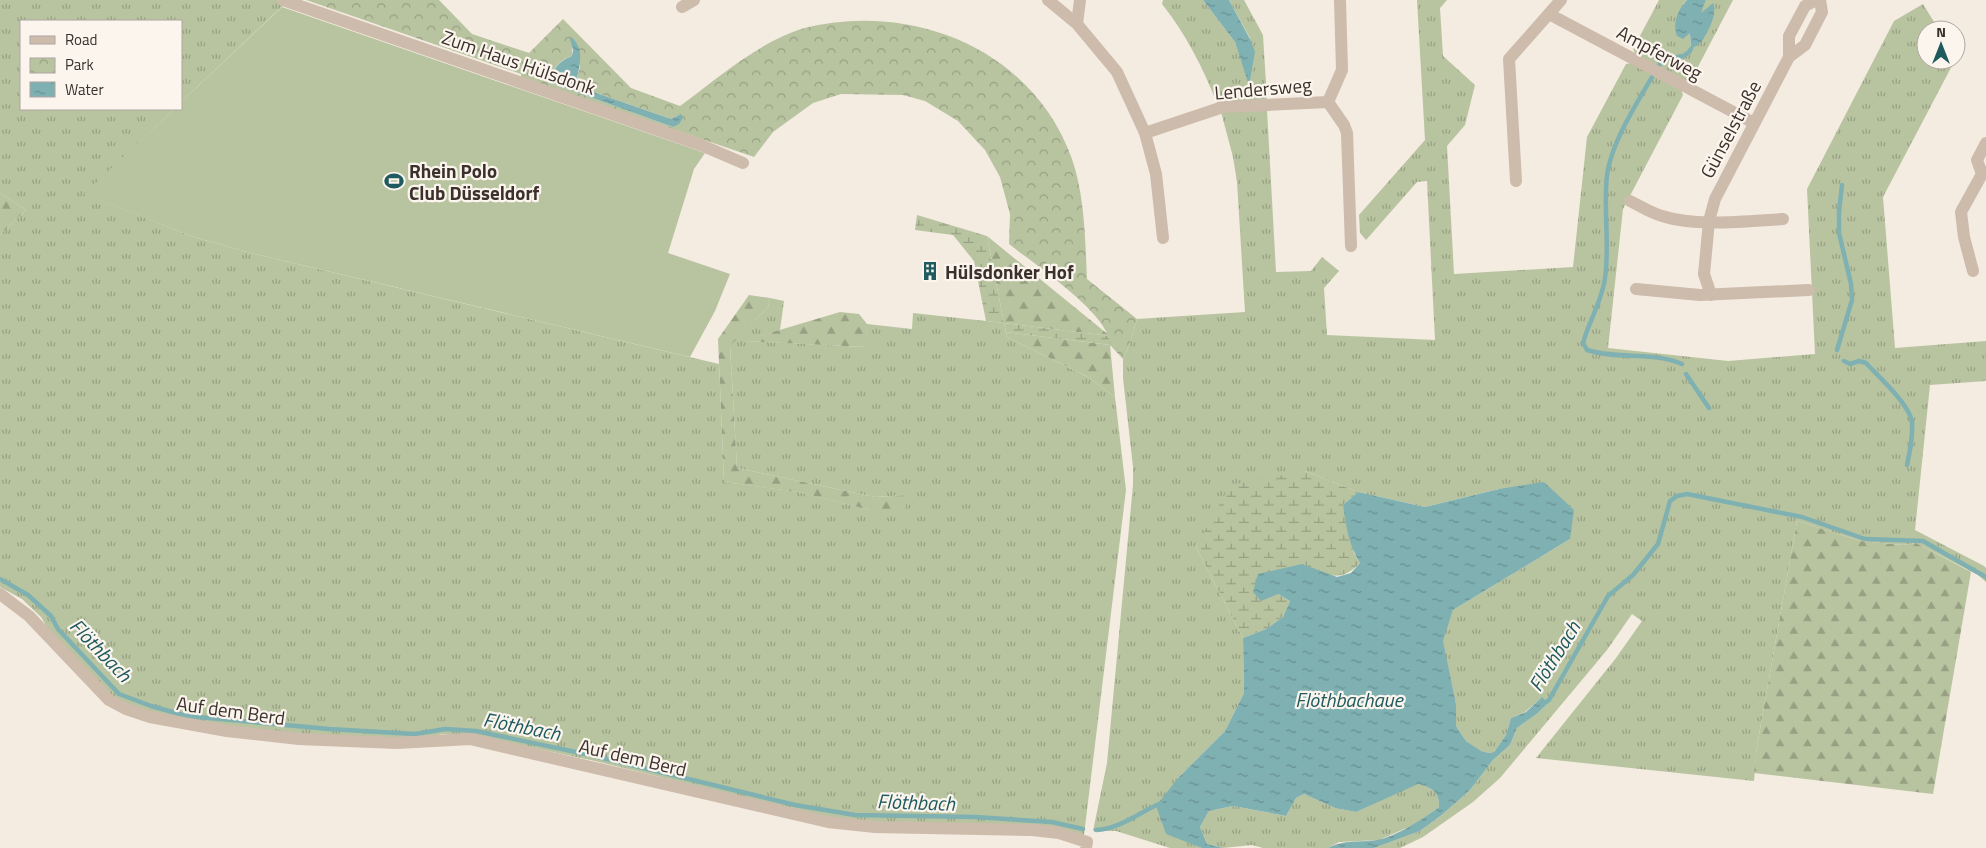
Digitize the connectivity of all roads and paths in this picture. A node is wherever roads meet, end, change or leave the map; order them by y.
1 (283, 0) edge
2 (694, 0) edge
3 (1048, 0) edge
4 (1080, 0) edge
5 (1340, 0) edge
6 (1561, 0) edge
7 (1816, 0) edge
8 (1820, 0) edge
9 (682, 7) dead end
10 (1549, 14) junction
11 (1077, 24) junction
12 (1789, 57) junction
13 (1328, 102) junction
14 (1754, 123) junction
15 (1145, 133) junction
16 (1986, 143) edge
17 (743, 162) dead end
18 (1984, 173) edge
19 (1516, 182) dead end
20 (1630, 201) dead end
21 (1783, 219) dead end
22 (1709, 221) junction
23 (1163, 238) dead end
24 (1351, 246) dead end
25 (1973, 271) dead end
26 (1636, 289) dead end
27 (1809, 290) dead end
28 (1711, 295) junction
29 (0, 594) edge
30 (1086, 848) edge

1 - 17 street, Zum Haus Hülsdonk
2 - 9 street
3 - 11 street
4 - 11 street
5 - 13 street
6 - 10 street
7 - 12 street, Günselstraße
8 - 12 street, Günselstraße
10 - 14 street, Ampferweg
10 - 19 street
11 - 15 street
12 - 14 street, Günselstraße
13 - 15 street, Lendersweg
13 - 24 street
14 - 22 street, Günselstraße
15 - 23 street
16 - 18 street
18 - 25 street
20 - 22 street
21 - 22 street
22 - 28 street, Günselstraße
26 - 28 street
27 - 28 street
29 - 30 street, Auf dem Berd

